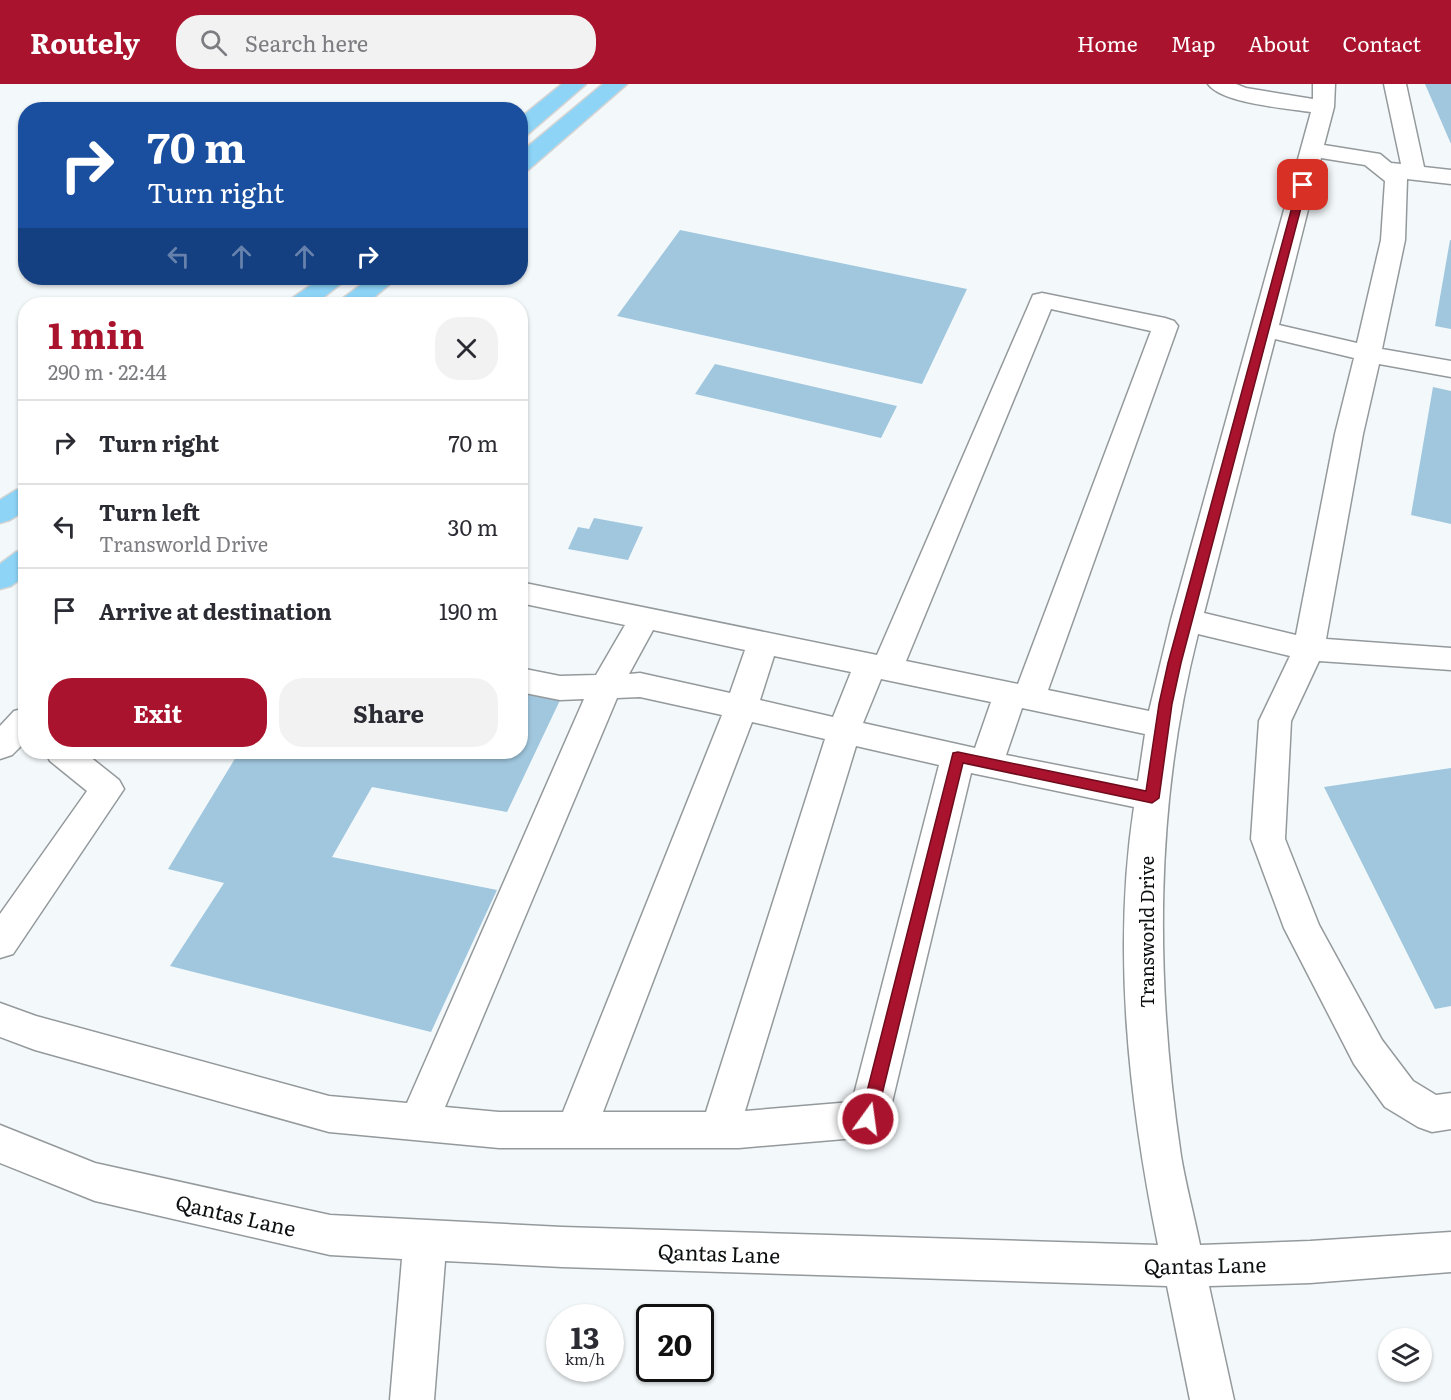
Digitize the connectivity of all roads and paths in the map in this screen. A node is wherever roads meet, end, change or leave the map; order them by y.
1 (575, 84) edge
2 (616, 84) edge
3 (1219, 84) edge
4 (1395, 84) edge
5 (1324, 95) edge
6 (528, 122) edge
7 (1312, 150) junction
8 (528, 158) edge
9 (1384, 169) junction
10 (1414, 173) junction
11 (1451, 177) edge
12 (326, 285) edge
13 (376, 285) edge
14 (310, 297) edge
15 (360, 297) edge
16 (1265, 329) junction
17 (1372, 342) junction
18 (1451, 369) edge
19 (18, 502) edge
20 (0, 513) edge
21 (18, 565) edge
22 (0, 579) edge
23 (528, 594) edge
24 (644, 618) junction
25 (1186, 620) junction
26 (763, 643) junction
27 (1310, 649) junction
28 (1451, 659) edge
29 (879, 667) junction
30 (528, 682) edge
31 (606, 686) junction
32 (1020, 696) junction
33 (741, 708) junction
34 (1163, 726) junction
35 (18, 727) edge
36 (844, 731) junction
37 (0, 746) edge
38 (71, 759) edge
39 (972, 760) junction
40 (1152, 798) junction
41 (0, 943) edge
42 (0, 1020) edge
43 (1451, 1111) edge
44 (419, 1122) junction
45 (720, 1129) junction
46 (576, 1130) junction
47 (0, 1144) edge
48 (426, 1240) junction
49 (1451, 1252) edge
50 (1185, 1266) junction
51 (412, 1400) edge
52 (1212, 1400) edge

1 - 6 main road
2 - 8 main road
3 - 5 street
4 - 10 street
5 - 7 street, Transworld Drive
7 - 9 street
7 - 16 street, Transworld Drive
9 - 10 street
9 - 17 street
10 - 11 street
12 - 14 main road
13 - 15 main road
16 - 17 street
16 - 25 street, Transworld Drive
17 - 18 street
17 - 27 street
19 - 20 main road
21 - 22 main road
23 - 24 street
24 - 26 street
24 - 31 street
25 - 27 street
25 - 34 street, Transworld Drive
26 - 29 street
26 - 33 street
27 - 28 street
27 - 43 street
29 - 32 street
29 - 32 street
29 - 36 street
30 - 31 street
31 - 33 street
31 - 44 street
32 - 34 street
32 - 39 street
33 - 36 street
33 - 46 street
34 - 40 street, Transworld Drive
35 - 37 street
36 - 39 street
36 - 45 street
38 - 41 street
39 - 40 street
39 - 45 street
40 - 50 street, Transworld Drive
42 - 44 street
44 - 46 street
45 - 46 street
47 - 48 street, Qantas Lane
48 - 50 street, Qantas Lane
48 - 51 street
49 - 50 street, Qantas Lane
50 - 52 street, Transworld Drive

